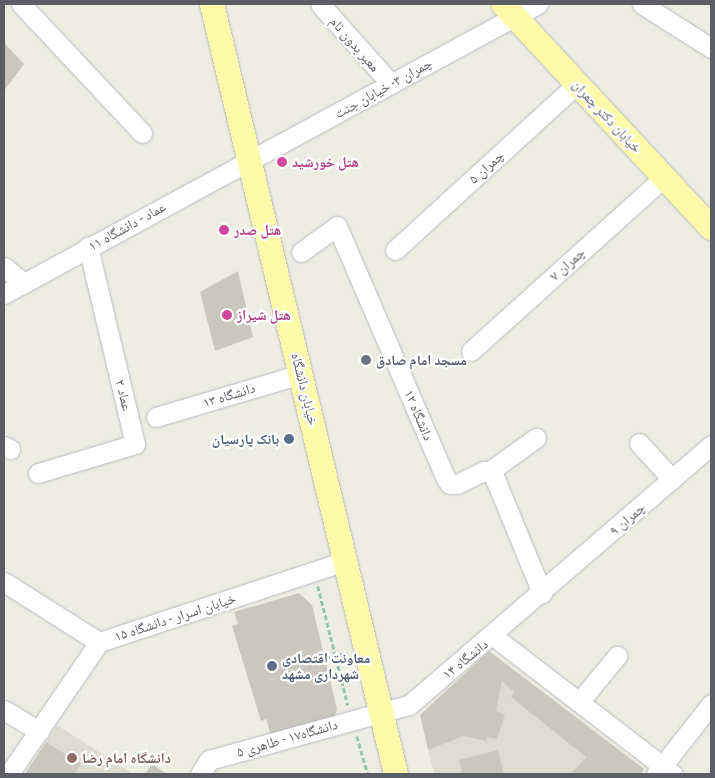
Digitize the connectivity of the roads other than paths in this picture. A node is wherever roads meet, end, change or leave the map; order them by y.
1 (21, 4) edge
2 (212, 4) edge
3 (320, 4) edge
4 (538, 4) edge
5 (642, 4) edge
6 (509, 10) edge
7 (711, 48) edge
8 (390, 84) junction
9 (577, 84) junction
10 (142, 132) dead end
11 (250, 158) junction
12 (664, 177) junction
13 (711, 228) edge
14 (88, 247) junction
15 (395, 250) dead end
16 (301, 252) dead end
17 (4, 267) edge
18 (24, 283) junction
19 (4, 294) edge
20 (471, 351) dead end
21 (301, 374) junction
22 (156, 417) dead end
23 (536, 438) dead end
24 (639, 443) dead end
25 (711, 445) edge
26 (490, 471) junction
27 (38, 473) dead end
28 (672, 479) junction
29 (346, 561) junction
30 (4, 582) edge
31 (542, 593) junction
32 (493, 636) junction
33 (99, 642) junction
34 (617, 656) dead end
35 (579, 702) junction
36 (711, 704) edge
37 (4, 710) edge
38 (381, 712) junction
39 (39, 731) junction
40 (664, 772) edge
41 (9, 774) edge
42 (200, 774) edge
43 (396, 774) edge

1 - 10 street
2 - 11 main road, خیابان دانشگاه
3 - 8 street, معبر بدون نام
4 - 6 street, چمران ۳- خیابان جنت
5 - 7 street
6 - 8 street, چمران ۳- خیابان جنت
6 - 9 main road, خیابان دکتر چمران
8 - 11 street, چمران ۳- خیابان جنت
9 - 12 main road, خیابان دکتر چمران
9 - 15 street, چمران ۵
11 - 14 street, عماد - دانشگاه ۱۱
11 - 21 main road, خیابان دانشگاه
12 - 13 main road, خیابان دکتر چمران
12 - 20 street, چمران ۷
14 - 18 street, عماد - دانشگاه ۱۱
14 - 27 street, عماد ۲
16 - 26 street, دانشگاه ۱۲
17 - 18 street
18 - 19 street, عماد - دانشگاه ۱۱
21 - 22 street, دانشگاه ۱۳
21 - 29 main road, خیابان دانشگاه
23 - 26 street
24 - 28 street
25 - 28 street, چمران ۹
26 - 31 street
28 - 31 street, چمران ۹
29 - 33 street, خیابان اسرار - دانشگاه ۱۵
29 - 38 main road, خیابان دانشگاه
30 - 33 street
31 - 32 street, دانشگاه ۱۴
32 - 35 street
32 - 38 street, دانشگاه ۱۴
33 - 39 street, خیابان اسرار - دانشگاه ۱۵
34 - 35 street
35 - 40 street
36 - 40 street
37 - 39 street
38 - 42 street, دانشگاه۱۷ - طاهری ۵
38 - 43 main road, خیابان دانشگاه
39 - 41 street, خیابان اسرار - دانشگاه ۱۵

